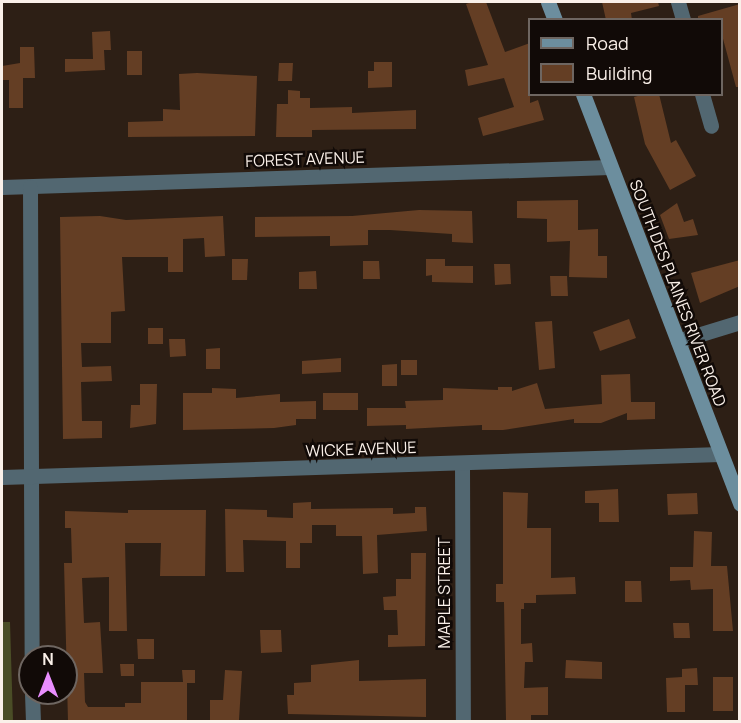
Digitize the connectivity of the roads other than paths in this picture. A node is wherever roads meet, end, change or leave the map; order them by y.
1 (549, 2) edge
2 (678, 2) edge
3 (554, 18) edge
4 (682, 18) edge
5 (584, 96) edge
6 (703, 96) edge
7 (711, 126) dead end
8 (610, 167) junction
9 (2, 187) edge
10 (30, 187) junction
11 (740, 322) edge
12 (678, 341) junction
13 (721, 454) junction
14 (462, 464) junction
15 (30, 476) junction
16 (2, 477) edge
17 (740, 504) edge
18 (32, 645) edge
19 (32, 705) edge
20 (33, 722) edge
21 (463, 722) edge

1 - 3 main road
2 - 4 street
5 - 8 main road, SOUTH DES PLAINES RIVER ROAD
6 - 7 street
8 - 10 street, FOREST AVENUE
8 - 12 main road, SOUTH DES PLAINES RIVER ROAD
9 - 10 street, FOREST AVENUE
10 - 15 street
11 - 12 street
12 - 13 main road, SOUTH DES PLAINES RIVER ROAD
13 - 14 street, WICKE AVENUE
13 - 17 main road, SOUTH DES PLAINES RIVER ROAD
14 - 15 street, WICKE AVENUE
14 - 21 street, MAPLE STREET
15 - 16 street, WICKE AVENUE
15 - 18 street
19 - 20 street

